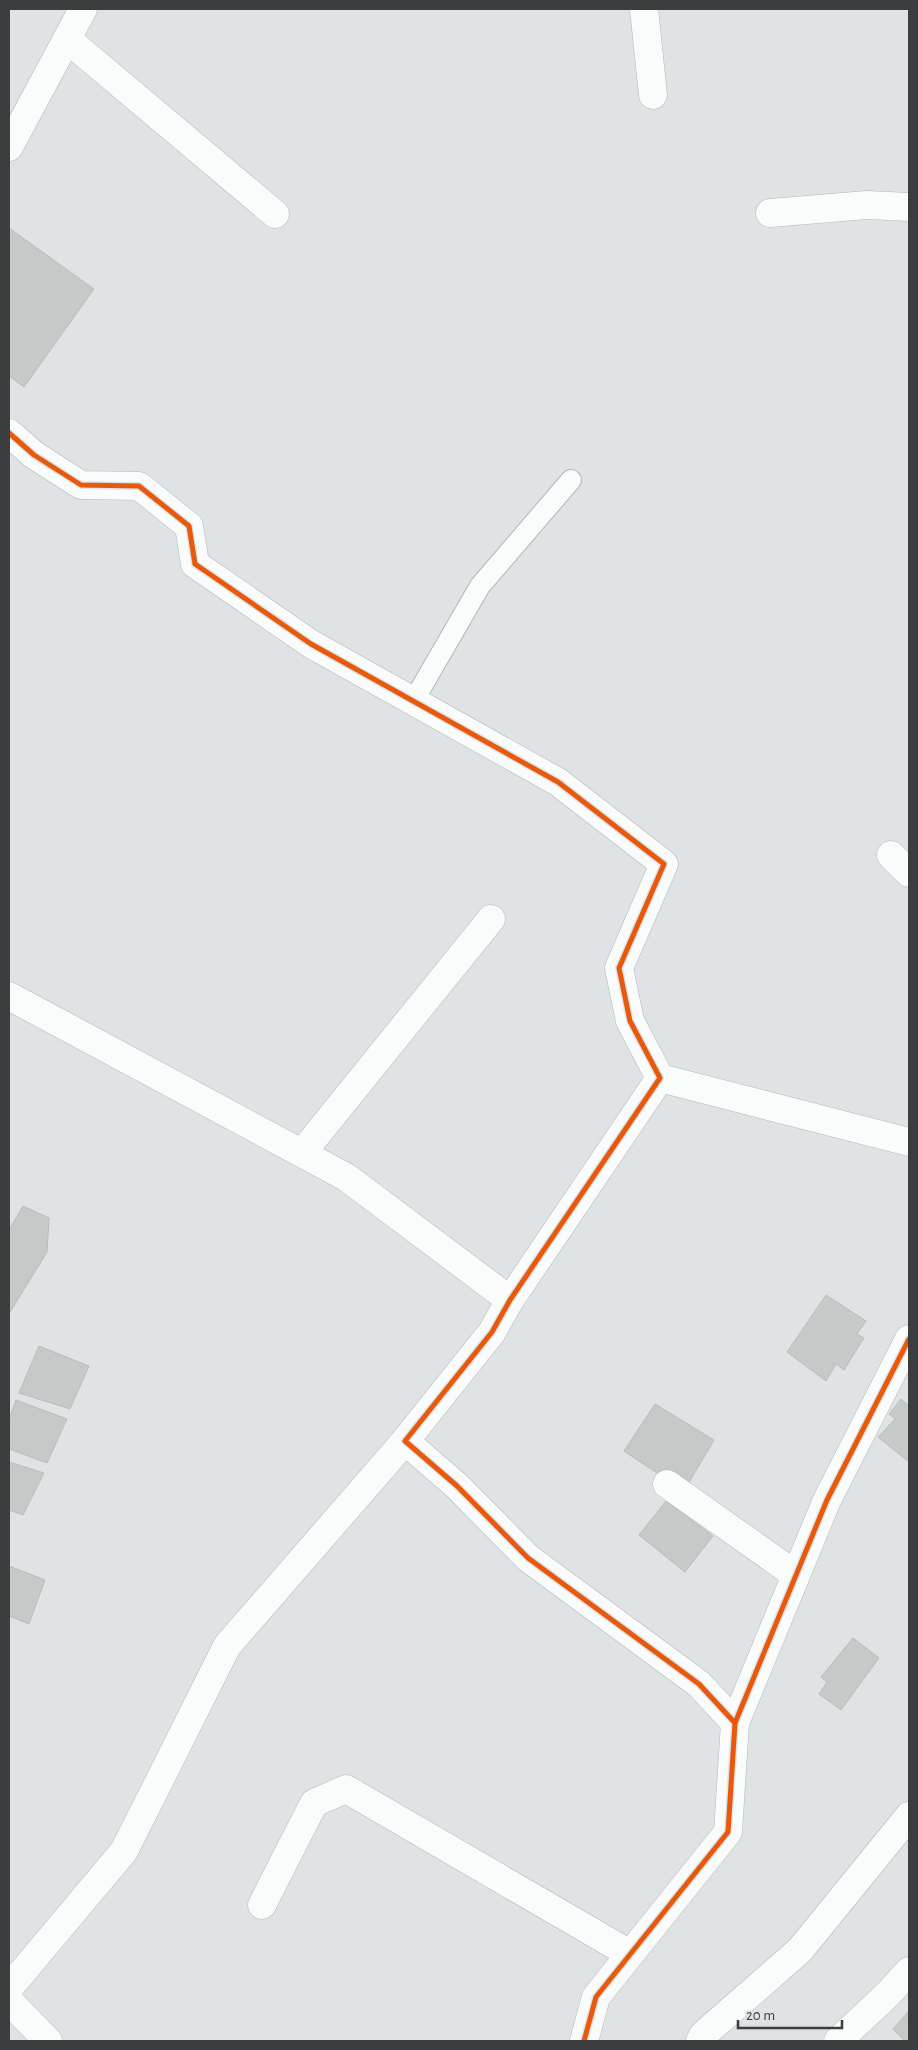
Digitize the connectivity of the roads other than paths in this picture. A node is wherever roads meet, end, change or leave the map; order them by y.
1 (83, 9) edge
2 (644, 9) edge
3 (67, 38) junction
4 (653, 95) dead end
5 (9, 146) edge
6 (909, 207) edge
7 (770, 213) dead end
8 (275, 214) dead end
9 (9, 433) edge
10 (571, 480) dead end
11 (414, 700) junction
12 (491, 919) dead end
13 (9, 996) edge
14 (660, 1078) junction
15 (909, 1142) edge
16 (302, 1153) junction
17 (510, 1300) junction
18 (909, 1339) edge
19 (405, 1441) junction
20 (667, 1484) dead end
21 (796, 1575) junction
22 (735, 1723) junction
23 (909, 1816) edge
24 (262, 1905) dead end
25 (630, 1954) junction
26 (909, 1971) edge
27 (9, 1988) edge
28 (9, 2000) edge
29 (48, 2041) edge
30 (584, 2041) edge
31 (700, 2041) edge
32 (838, 2041) edge

1 - 3 street
2 - 4 street
3 - 5 street
3 - 8 street
6 - 7 street
9 - 11 street
10 - 11 lane
11 - 14 street
12 - 16 street
13 - 16 street
14 - 15 street
14 - 17 street
16 - 17 street
17 - 19 street
18 - 21 street
19 - 22 street
19 - 27 street
20 - 21 street
21 - 22 street
22 - 25 street
23 - 31 street
24 - 25 street
25 - 30 street
26 - 32 street
28 - 29 street

